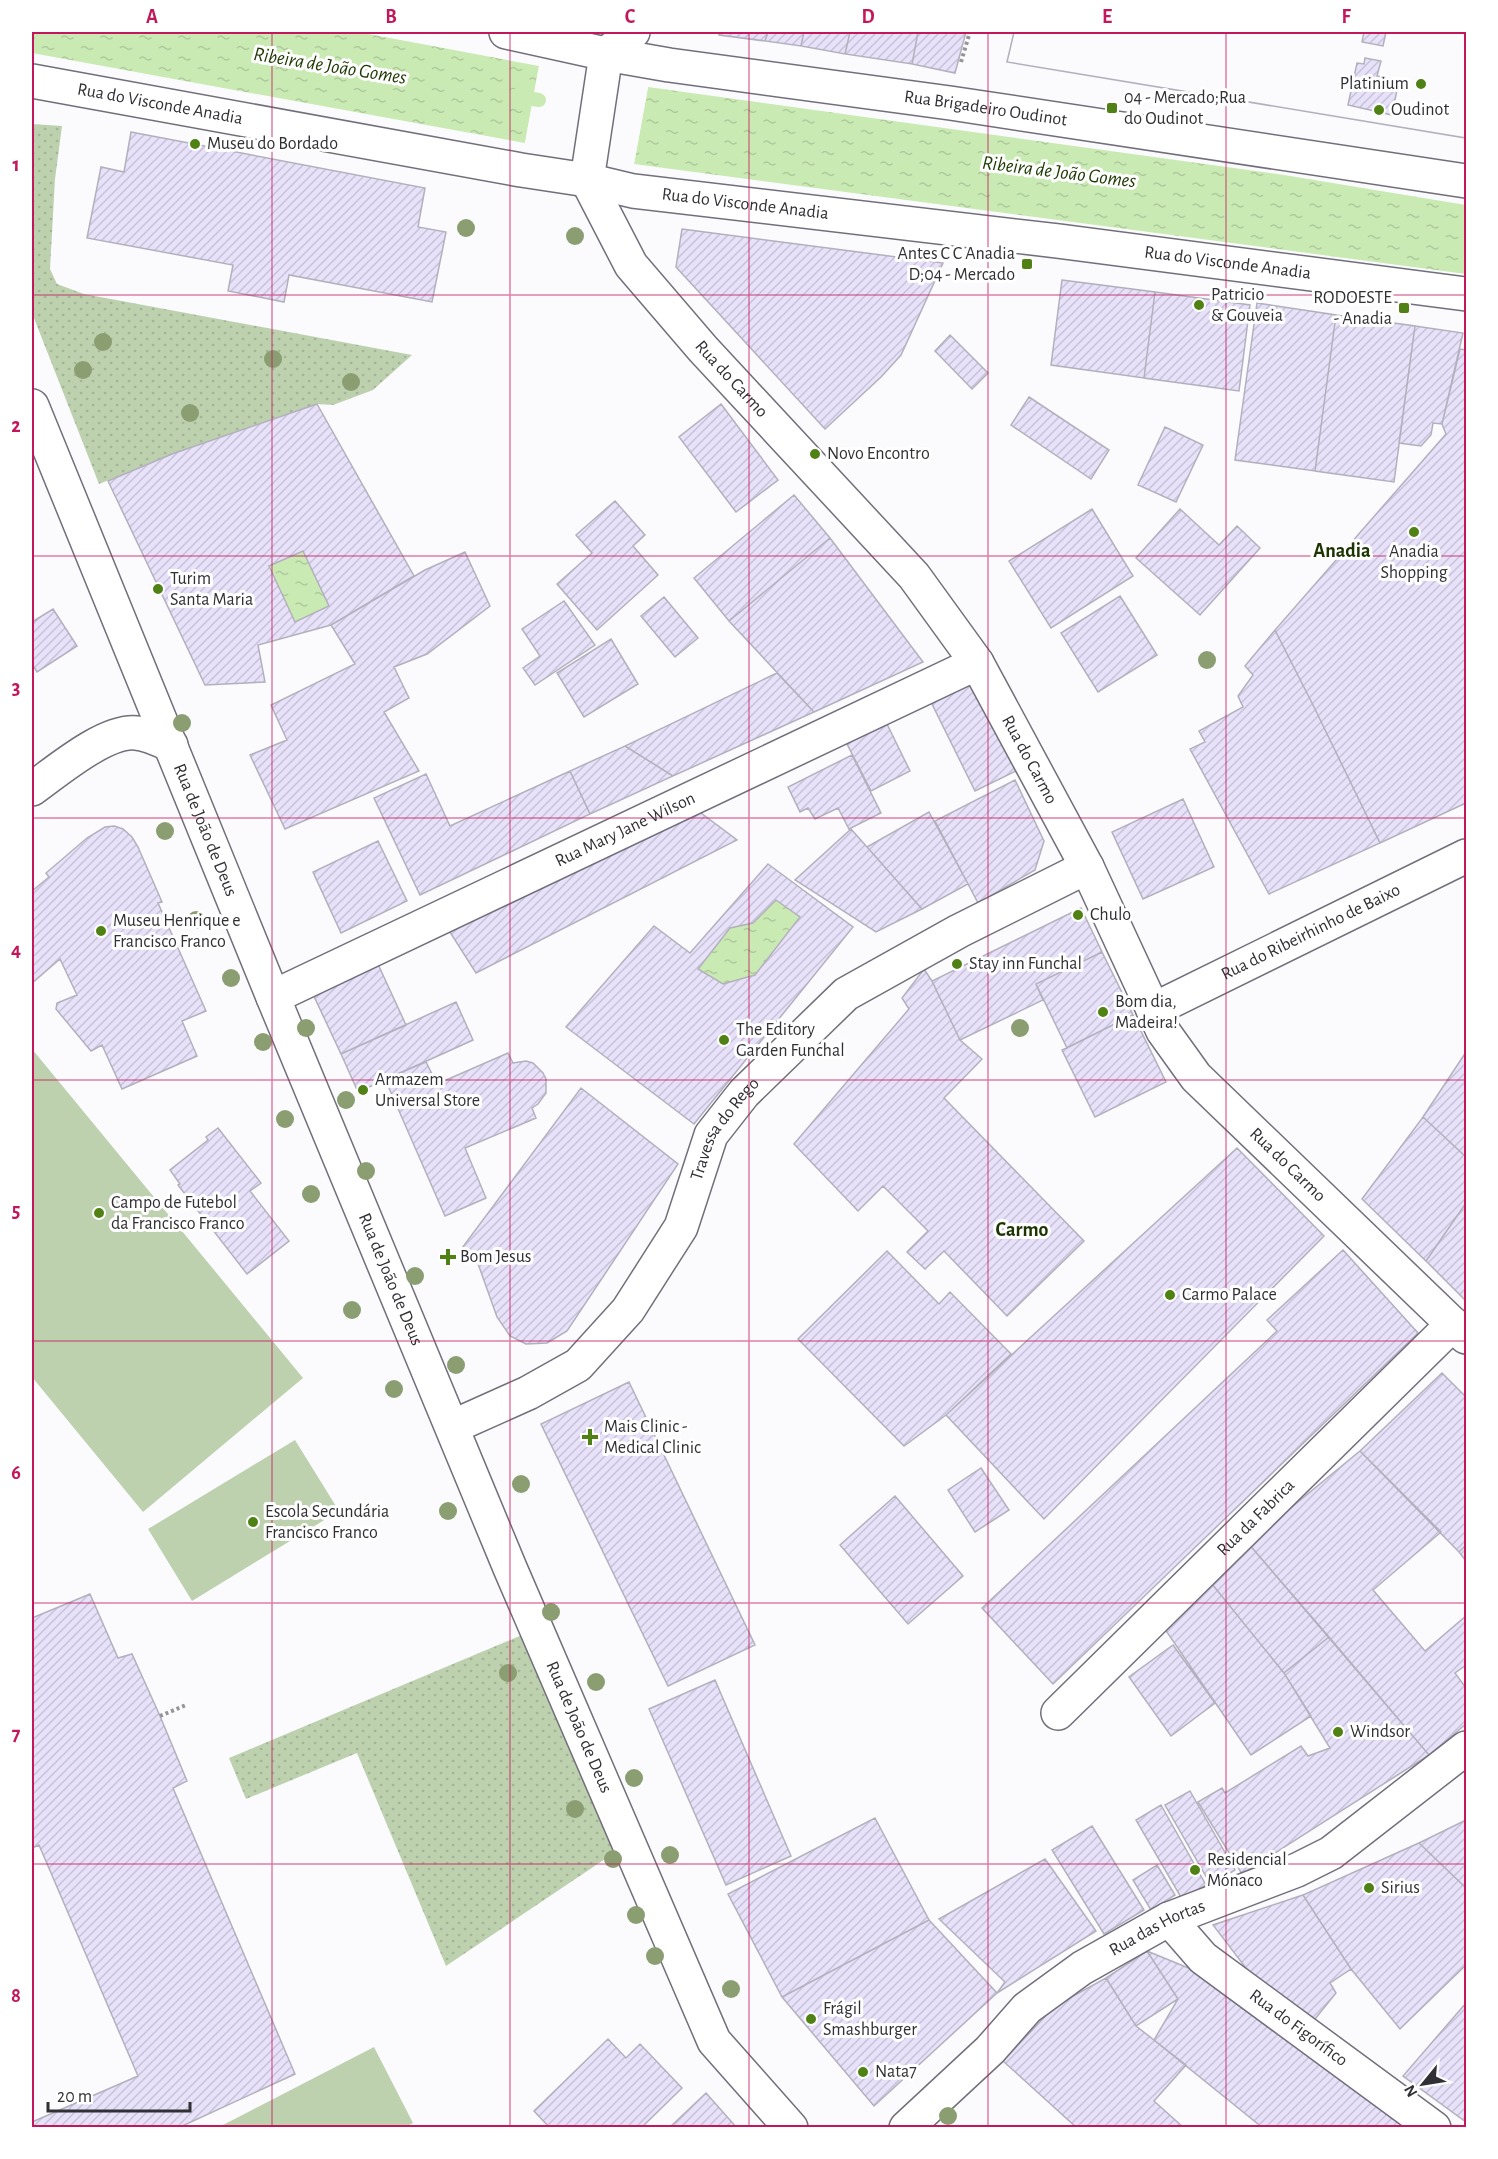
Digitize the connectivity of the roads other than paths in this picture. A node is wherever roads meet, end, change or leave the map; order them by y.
1 (506, 32) edge
2 (633, 32) edge
3 (561, 37) edge
4 (604, 66) junction
5 (32, 81) edge
6 (589, 168) junction
7 (1467, 181) edge
8 (1467, 294) edge
9 (32, 406) edge
10 (977, 663) junction
11 (171, 745) junction
12 (32, 789) edge
13 (1467, 856) edge
14 (1087, 867) junction
15 (273, 998) junction
16 (1153, 1010) junction
17 (1460, 1330) edge
18 (452, 1426) junction
19 (1058, 1713) dead end
20 (1467, 1748) edge
21 (1169, 1920) junction
22 (1428, 2123) edge
23 (791, 2127) edge
24 (906, 2127) edge

1 - 3 street, Rua Brigadeiro Oudinot
2 - 4 street
3 - 4 street, Rua Brigadeiro Oudinot
4 - 6 street
4 - 7 street, Rua Brigadeiro Oudinot
5 - 6 street, Rua do Visconde Anadia
6 - 8 street, Rua do Visconde Anadia
6 - 10 street, Rua do Carmo
9 - 11 street, Rua de João de Deus
10 - 14 street, Rua do Carmo
10 - 15 street, Rua Mary Jane Wilson
11 - 12 street
11 - 15 street, Rua de João de Deus
13 - 16 street, Rua do Ribeirhinho de Baixo
14 - 16 street, Rua do Carmo
14 - 18 street, Travessa do Rego
15 - 18 street, Rua de João de Deus
16 - 17 street, Rua do Carmo
17 - 19 street, Rua da Fabrica
18 - 23 street, Rua de João de Deus
20 - 21 street, Rua das Hortas
21 - 22 street, Rua do Figorífico
21 - 24 street, Rua das Hortas

